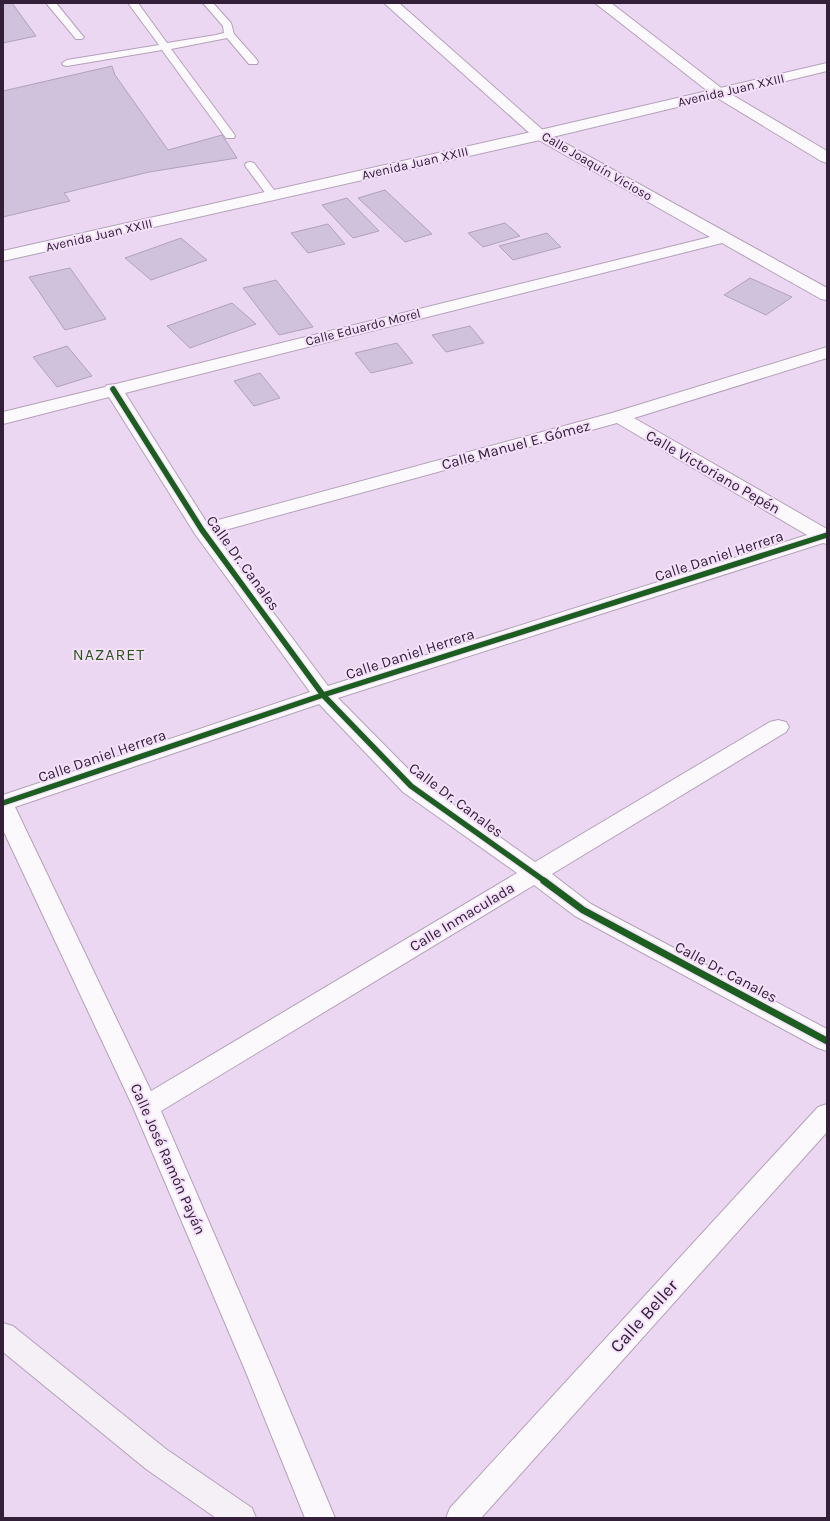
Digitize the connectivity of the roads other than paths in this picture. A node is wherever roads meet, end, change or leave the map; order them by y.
1 (51, 3) edge
2 (133, 3) edge
3 (208, 3) edge
4 (391, 3) edge
5 (602, 3) edge
6 (229, 34) junction
7 (79, 37) dead end
8 (167, 47) junction
9 (253, 62) dead end
10 (67, 64) dead end
11 (827, 67) edge
12 (719, 93) junction
13 (540, 135) junction
14 (230, 136) dead end
15 (827, 158) edge
16 (250, 165) dead end
17 (273, 196) junction
18 (724, 238) junction
19 (3, 256) edge
20 (827, 295) edge
21 (827, 352) edge
22 (113, 389) junction
23 (619, 417) junction
24 (3, 418) edge
25 (202, 530) junction
26 (826, 536) edge
27 (323, 695) junction
28 (778, 727) dead end
29 (3, 803) edge
30 (3, 806) edge
31 (534, 873) junction
32 (827, 1041) edge
33 (146, 1107) junction
34 (827, 1114) edge
35 (3, 1335) edge
36 (241, 1518) edge
37 (320, 1518) edge
38 (461, 1518) edge

1 - 7 lane
2 - 8 lane
3 - 6 lane
4 - 13 street, Calle Joaquín Vicioso
5 - 12 street
6 - 8 lane
6 - 9 lane
8 - 10 lane
8 - 14 lane
11 - 12 street, Avenida Juan XXIII
12 - 13 street, Avenida Juan XXIII
12 - 15 street
13 - 17 street, Avenida Juan XXIII
13 - 18 street, Calle Joaquín Vicioso
16 - 17 lane
17 - 19 street, Avenida Juan XXIII
18 - 20 street, Calle Joaquín Vicioso
18 - 22 street, Calle Eduardo Morel
21 - 23 street, Calle Manuel E. Gómez
22 - 24 street, Calle Eduardo Morel
22 - 25 street, Calle Dr. Canales
23 - 25 street, Calle Manuel E. Gómez
23 - 26 street, Calle Victoriano Pepén
25 - 27 street, Calle Dr. Canales
26 - 27 street, Calle Daniel Herrera
27 - 29 street, Calle Daniel Herrera
27 - 31 street, Calle Dr. Canales
28 - 31 street, Calle Inmaculada
30 - 33 street, Calle José Ramón Payán
31 - 32 street, Calle Dr. Canales
31 - 33 street, Calle Inmaculada
33 - 37 street, Calle José Ramón Payán
34 - 38 street, Calle Beller
35 - 36 main road

